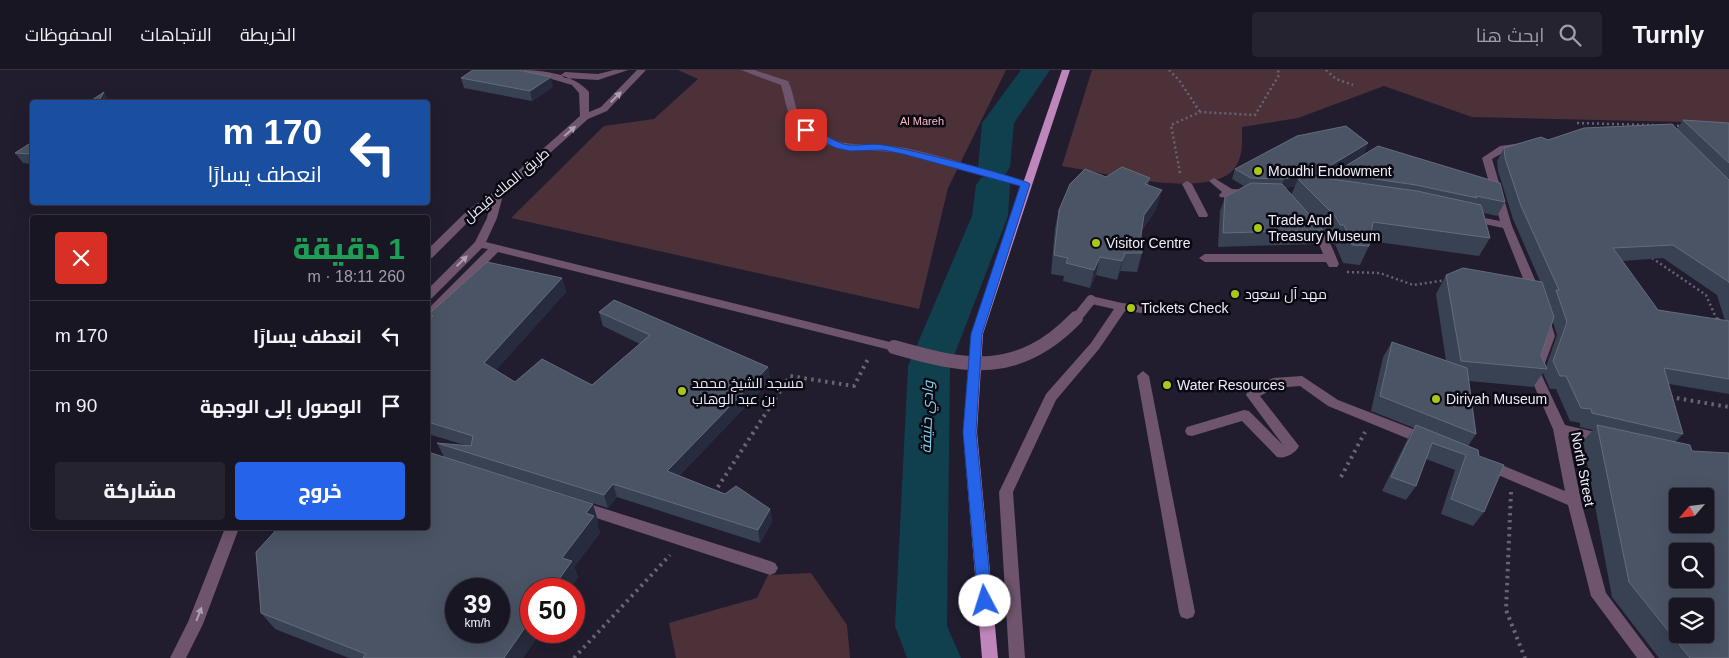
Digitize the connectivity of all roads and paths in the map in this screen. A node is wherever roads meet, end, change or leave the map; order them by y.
1 (525, 70) edge
2 (624, 70) edge
3 (642, 70) edge
4 (745, 70) edge
5 (1066, 70) edge
6 (1169, 70) edge
7 (1278, 70) edge
8 (1326, 70) edge
9 (549, 75) junction
10 (1353, 86) dead end
11 (1200, 112) junction
12 (585, 117) junction
13 (1577, 123) dead end
14 (1687, 126) edge
15 (1536, 144) edge
16 (1214, 181) dead end
17 (1026, 184) junction
18 (1187, 184) joint
19 (1263, 193) edge
20 (498, 194) junction
21 (1203, 215) dead end
22 (1462, 216) edge
23 (1304, 219) edge
24 (1507, 226) junction
25 (480, 244) junction
26 (496, 248) junction
27 (430, 252) edge
28 (1650, 256) edge
29 (1205, 258) dead end
30 (430, 293) edge
31 (1122, 308) junction
32 (1150, 310) dead end
33 (430, 314) edge
34 (1722, 328) edge
35 (877, 343) junction
36 (1143, 376) dead end
37 (1662, 396) edge
38 (1729, 407) edge
39 (1372, 418) junction
40 (1560, 429) junction
41 (1192, 431) dead end
42 (1615, 442) edge
43 (1437, 444) edge
44 (1474, 459) edge
45 (1512, 474) junction
46 (1341, 477) dead end
47 (710, 499) edge
48 (1574, 501) junction
49 (570, 504) edge
50 (231, 530) edge
51 (684, 540) junction
52 (770, 568) dead end
53 (1186, 612) dead end
54 (178, 658) edge
55 (574, 658) edge
56 (990, 658) edge
57 (1017, 658) edge
58 (1525, 658) edge
59 (1647, 658) edge

1 - 9 street
2 - 9 street
12 -> 3 street, طريق الملك فيصل
4 - 17 street
5 - 17 main road
6 - 11 path
7 - 11 path
8 - 10 path
9 - 12 street
11 - 18 path
20 -> 12 street, طريق الملك فيصل
13 - 14 path
15 - 24 street, North Street
16 - 19 street
17 - 56 main road
18 - 21 street
20 - 25 street
20 - 27 street, طريق الملك فيصل
22 - 24 street
23 - 29 street
24 - 40 street, North Street
25 - 26 street
30 -> 25 street
26 - 33 street
26 - 35 street
28 - 34 path
31 - 32 street
31 - 35 street, bridge
31 - 57 street
35 - 47 path
36 - 53 street
37 - 38 path
39 - 41 street
39 - 43 street
39 - 46 path
40 - 42 street
40 - 48 street, North Street
44 - 45 street
45 - 48 street
45 - 58 path
48 - 59 street, North Street
49 - 51 street
54 -> 50 street
51 - 52 street
51 - 55 path

